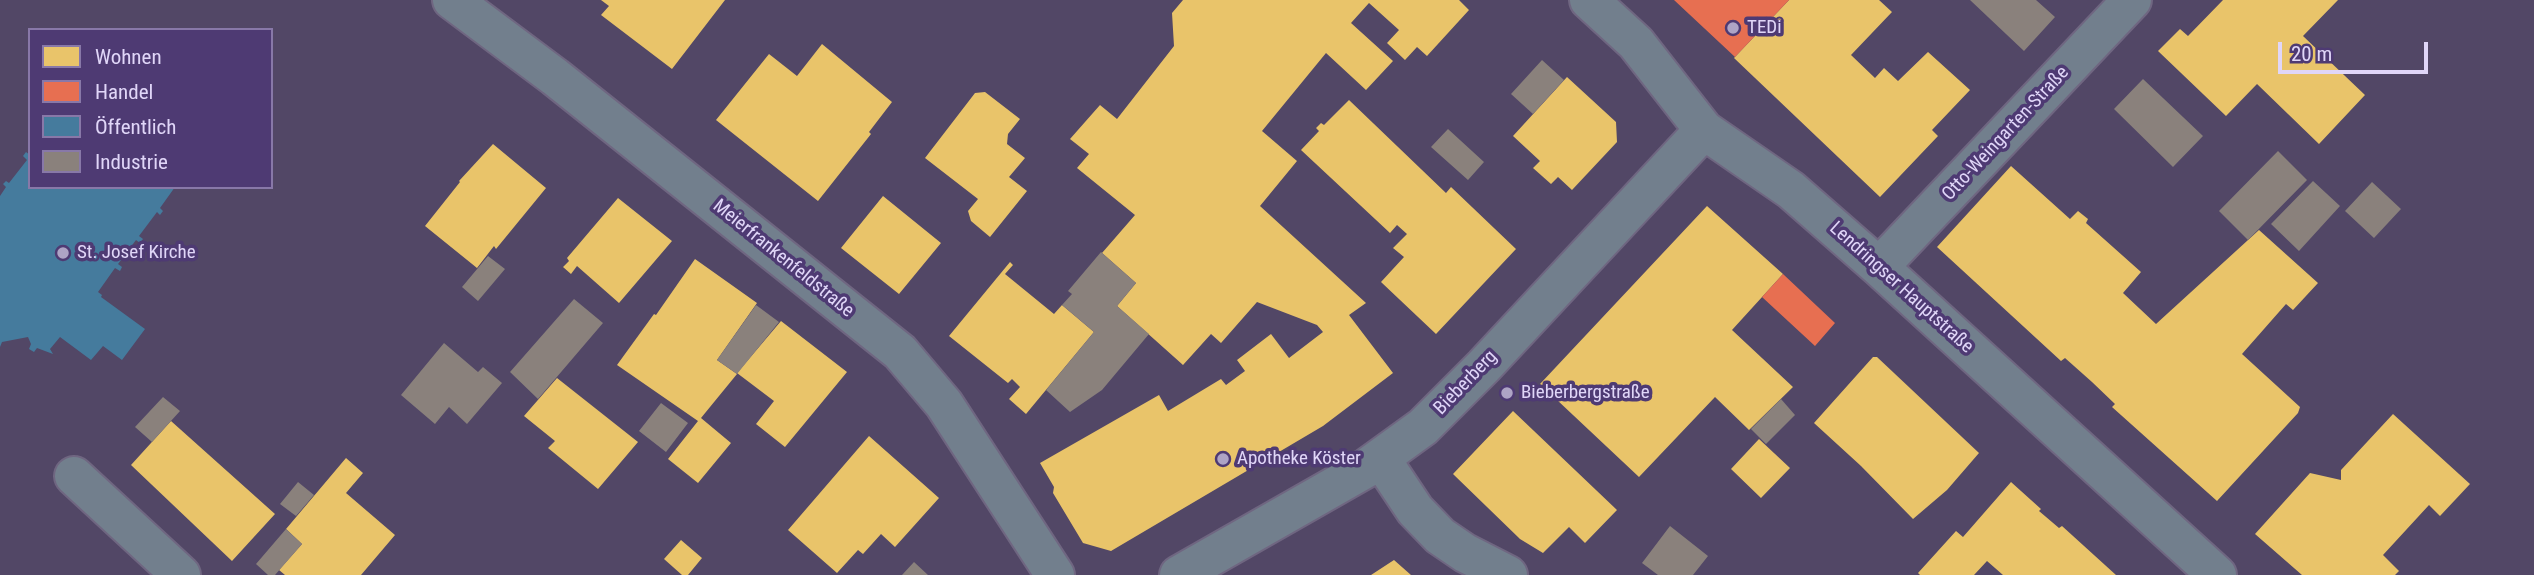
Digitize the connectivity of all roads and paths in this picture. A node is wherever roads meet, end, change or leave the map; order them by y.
1 (452, 0) edge
2 (1589, 0) edge
3 (2132, 0) edge
4 (1704, 130) junction
5 (1879, 267) junction
6 (1381, 458) junction
7 (74, 476) dead end
8 (181, 575) edge
9 (1055, 575) edge
10 (1179, 575) edge
11 (1508, 575) edge
12 (2217, 575) edge

1 - 9 street, Meierfrankenfeldstraße
2 - 4 street, Lendringser Hauptstraße
3 - 5 street, Otto-Weingarten-Straße
4 - 5 street, Lendringser Hauptstraße
4 - 6 street, Bieberberg
5 - 12 street, Lendringser Hauptstraße
6 - 10 street, Bieberberg
6 - 11 street
7 - 8 street

